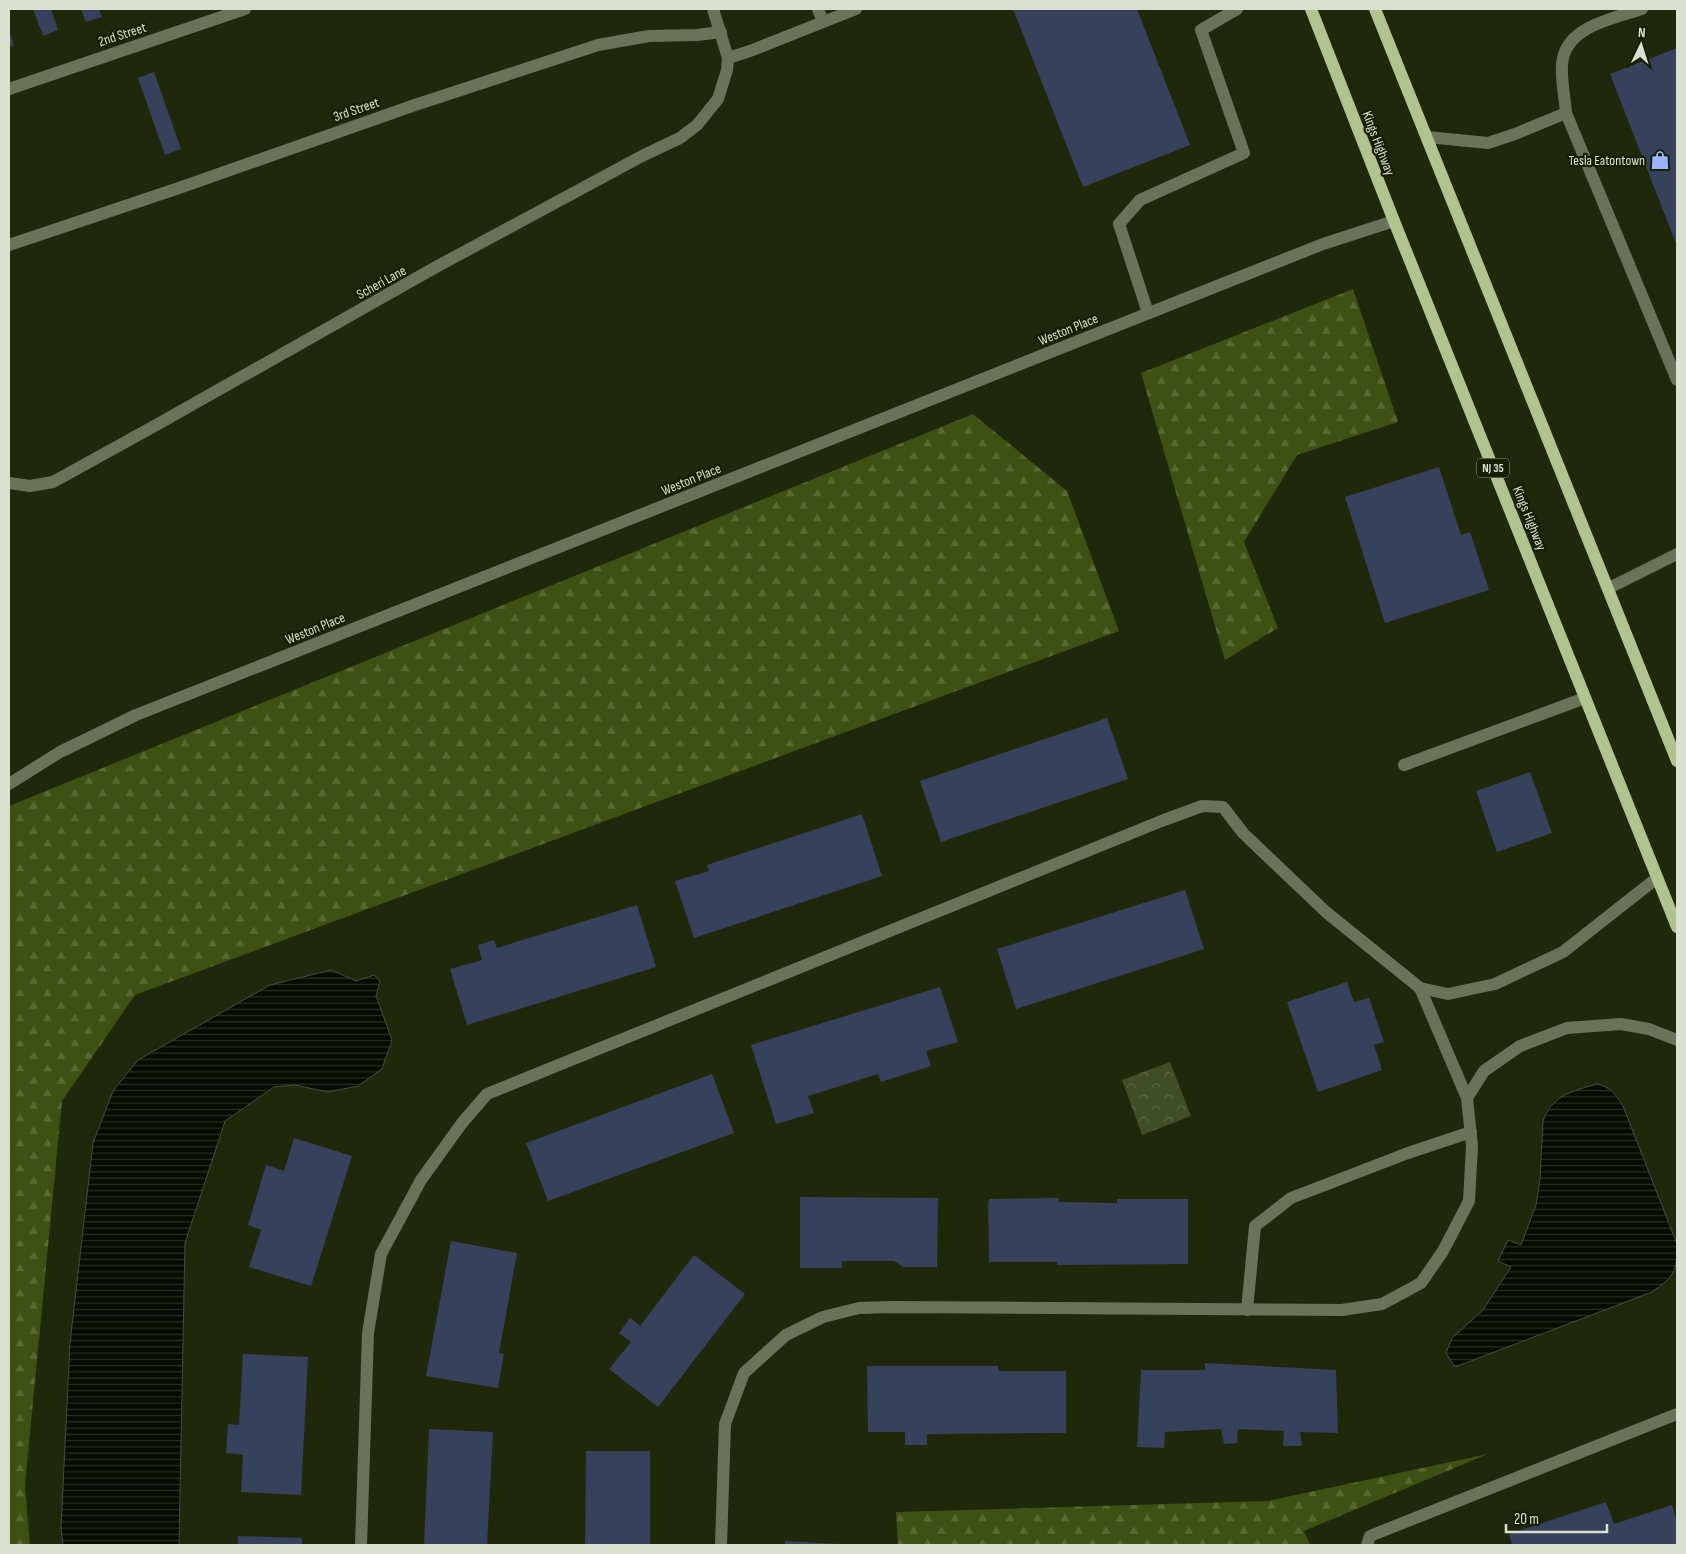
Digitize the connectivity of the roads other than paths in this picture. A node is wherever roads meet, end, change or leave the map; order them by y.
1 (245, 9) edge
2 (714, 9) edge
3 (818, 9) edge
4 (856, 9) edge
5 (1237, 9) edge
6 (1311, 9) edge
7 (1376, 9) edge
8 (1642, 9) edge
9 (822, 22) junction
10 (721, 32) junction
11 (728, 58) junction
12 (9, 89) edge
13 (1566, 113) junction
14 (1427, 137) junction
15 (1394, 221) junction
16 (9, 245) edge
17 (1148, 313) junction
18 (1677, 380) edge
19 (9, 483) edge
20 (1677, 554) edge
21 (1609, 588) junction
22 (1586, 698) junction
23 (1672, 734) edge
24 (1677, 760) edge
25 (1404, 765) dead end
26 (9, 784) edge
27 (1657, 878) junction
28 (1677, 927) edge
29 (1420, 988) junction
30 (1677, 1040) edge
31 (1467, 1098) junction
32 (1470, 1132) junction
33 (1247, 1310) junction
34 (1677, 1414) edge
35 (361, 1545) edge
36 (721, 1545) edge
37 (1367, 1545) edge

1 - 12 street, 2nd Street
2 - 10 street, Scheri Lane
3 - 9 street
4 - 9 street
5 - 17 street
6 - 15 main road, Kings Highway / NJ 35
7 - 14 main road
8 - 13 street
9 - 11 street
10 - 11 street, Scheri Lane
10 - 16 street, 3rd Street
11 - 19 street, Scheri Lane
13 - 14 street
13 - 18 street
14 - 21 main road
15 - 17 street, Weston Place
15 - 22 main road, Kings Highway / NJ 35
17 - 26 street, Weston Place
20 - 21 street
21 - 23 main road
22 - 25 street
22 - 27 main road, Kings Highway / NJ 35
23 - 24 main road
27 - 28 main road, Kings Highway / NJ 35
27 - 29 street
29 - 31 street
29 - 35 street
30 - 31 street
31 - 32 street
32 - 33 street
32 - 33 street
33 - 36 street
34 - 37 street

